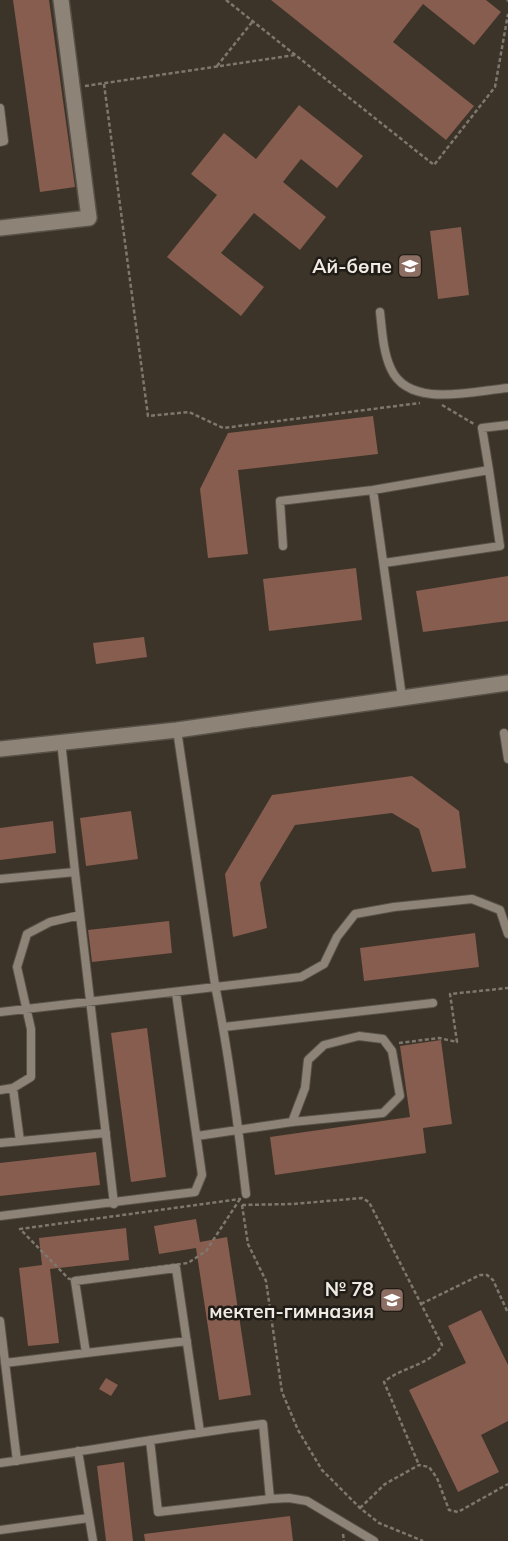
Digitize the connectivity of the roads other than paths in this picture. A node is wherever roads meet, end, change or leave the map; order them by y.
1 (61, 0) edge
2 (0, 108) edge
3 (0, 142) edge
4 (0, 228) edge
5 (380, 312) dead end
6 (508, 388) edge
7 (508, 426) edge
8 (488, 470) junction
9 (373, 490) junction
10 (283, 546) dead end
11 (384, 563) junction
12 (508, 683) edge
13 (402, 697) junction
14 (177, 730) junction
15 (504, 733) dead end
16 (61, 741) junction
17 (0, 749) edge
18 (508, 759) edge
19 (75, 872) junction
20 (0, 879) edge
21 (80, 915) junction
22 (508, 934) edge
23 (215, 986) junction
24 (176, 993) junction
25 (91, 1003) junction
26 (433, 1003) dead end
27 (27, 1010) junction
28 (0, 1012) edge
29 (224, 1027) junction
30 (13, 1088) junction
31 (0, 1090) edge
32 (292, 1122) junction
33 (239, 1131) junction
34 (106, 1133) junction
35 (197, 1136) junction
36 (20, 1141) junction
37 (0, 1143) edge
38 (243, 1197) road end
39 (114, 1204) junction
40 (0, 1216) edge
41 (0, 1321) edge
42 (187, 1341) junction
43 (86, 1353) junction
44 (5, 1363) junction
45 (200, 1432) junction
46 (150, 1440) junction
47 (78, 1451) junction
48 (17, 1461) junction
49 (0, 1463) edge
50 (270, 1499) junction
51 (89, 1518) junction
52 (0, 1530) edge
53 (93, 1541) edge
54 (374, 1541) edge

1 - 4 street
2 - 3 lane
5 - 6 lane
7 - 8 lane
8 - 9 lane
8 - 11 lane
9 - 10 lane
9 - 11 lane
11 - 13 lane
12 - 13 street
13 - 14 street
14 - 16 street
14 - 23 lane
15 - 18 lane
16 - 17 street
16 - 19 lane
19 - 20 lane
19 - 21 lane
21 - 25 lane
21 - 27 lane
22 - 23 lane
23 - 24 lane
23 - 29 lane
24 - 25 lane
24 - 35 lane
25 - 27 lane
25 - 34 lane
26 - 29 lane
27 - 28 lane
27 - 30 lane
29 - 33 lane
30 - 31 lane
30 - 36 lane
32 - 32 lane
32 - 33 lane
33 - 35 lane
33 - 38 lane
34 - 36 lane
34 - 39 lane
35 - 39 lane
36 - 37 lane
39 - 40 lane
41 - 44 lane
42 - 43 lane
42 - 43 lane
42 - 45 lane
43 - 44 lane
44 - 48 lane
45 - 46 lane
45 - 50 lane
46 - 47 lane
46 - 50 lane
47 - 48 lane
47 - 51 lane
48 - 49 lane
50 - 54 lane
51 - 52 lane
51 - 53 lane

